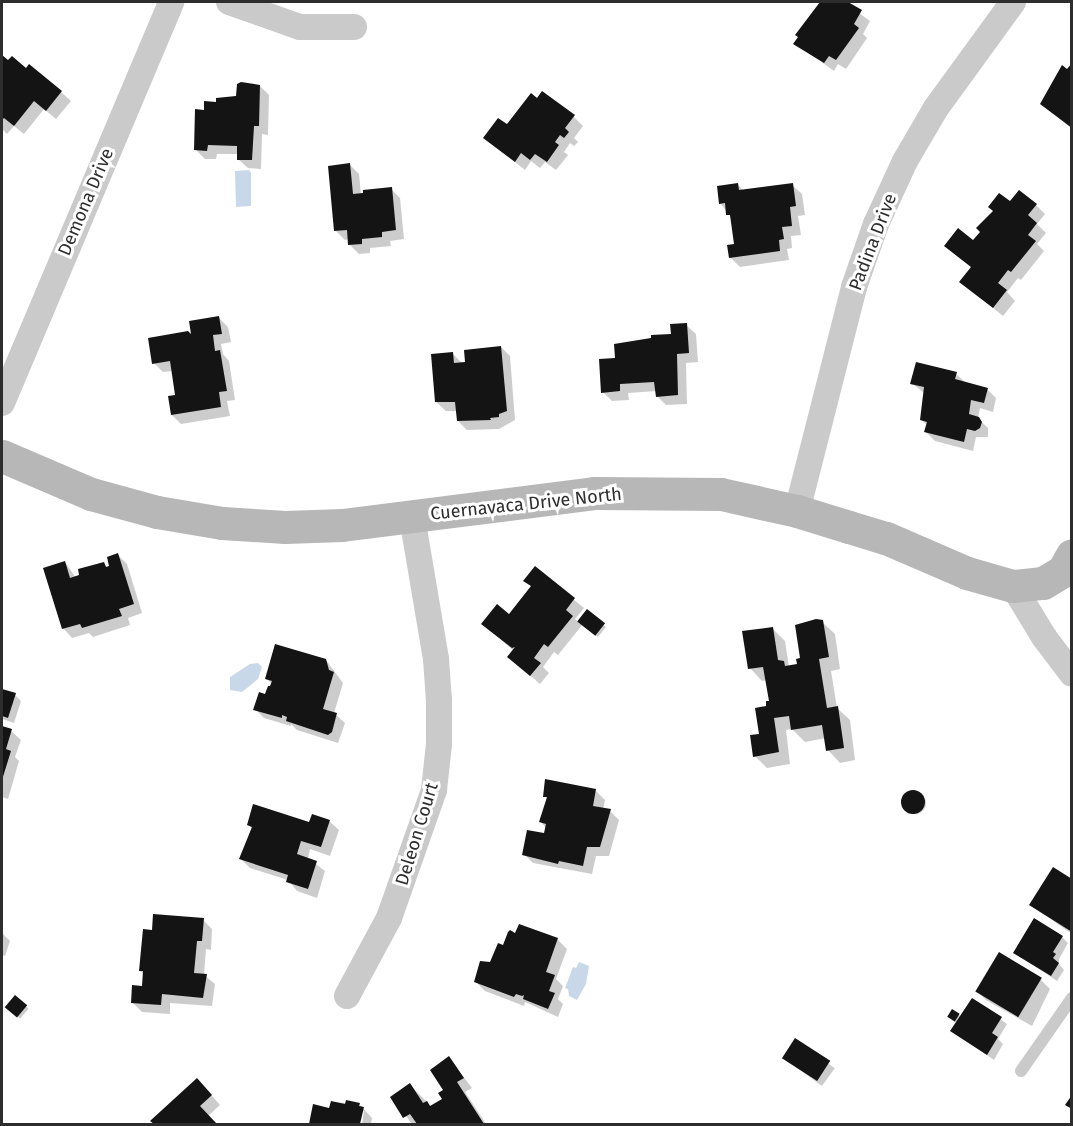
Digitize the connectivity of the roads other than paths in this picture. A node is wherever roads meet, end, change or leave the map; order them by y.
1 (171, 2) edge
2 (230, 2) edge
3 (1013, 2) edge
4 (354, 27) dead end
5 (2, 402) edge
6 (2, 456) edge
7 (797, 511) junction
8 (412, 517) junction
9 (1071, 555) edge
10 (1014, 586) junction
11 (1071, 674) edge
12 (347, 996) dead end
13 (1071, 998) edge
14 (1021, 1071) dead end

1 - 5 street, Demona Drive
2 - 4 street
3 - 7 street, Padina Drive
6 - 8 street, Cuernavaca Drive North
7 - 8 street, Cuernavaca Drive North
7 - 10 street, Cuernavaca Drive North
8 - 12 street, Deleon Court
9 - 10 street, Cuernavaca Drive North
10 - 11 street
13 - 14 lane

